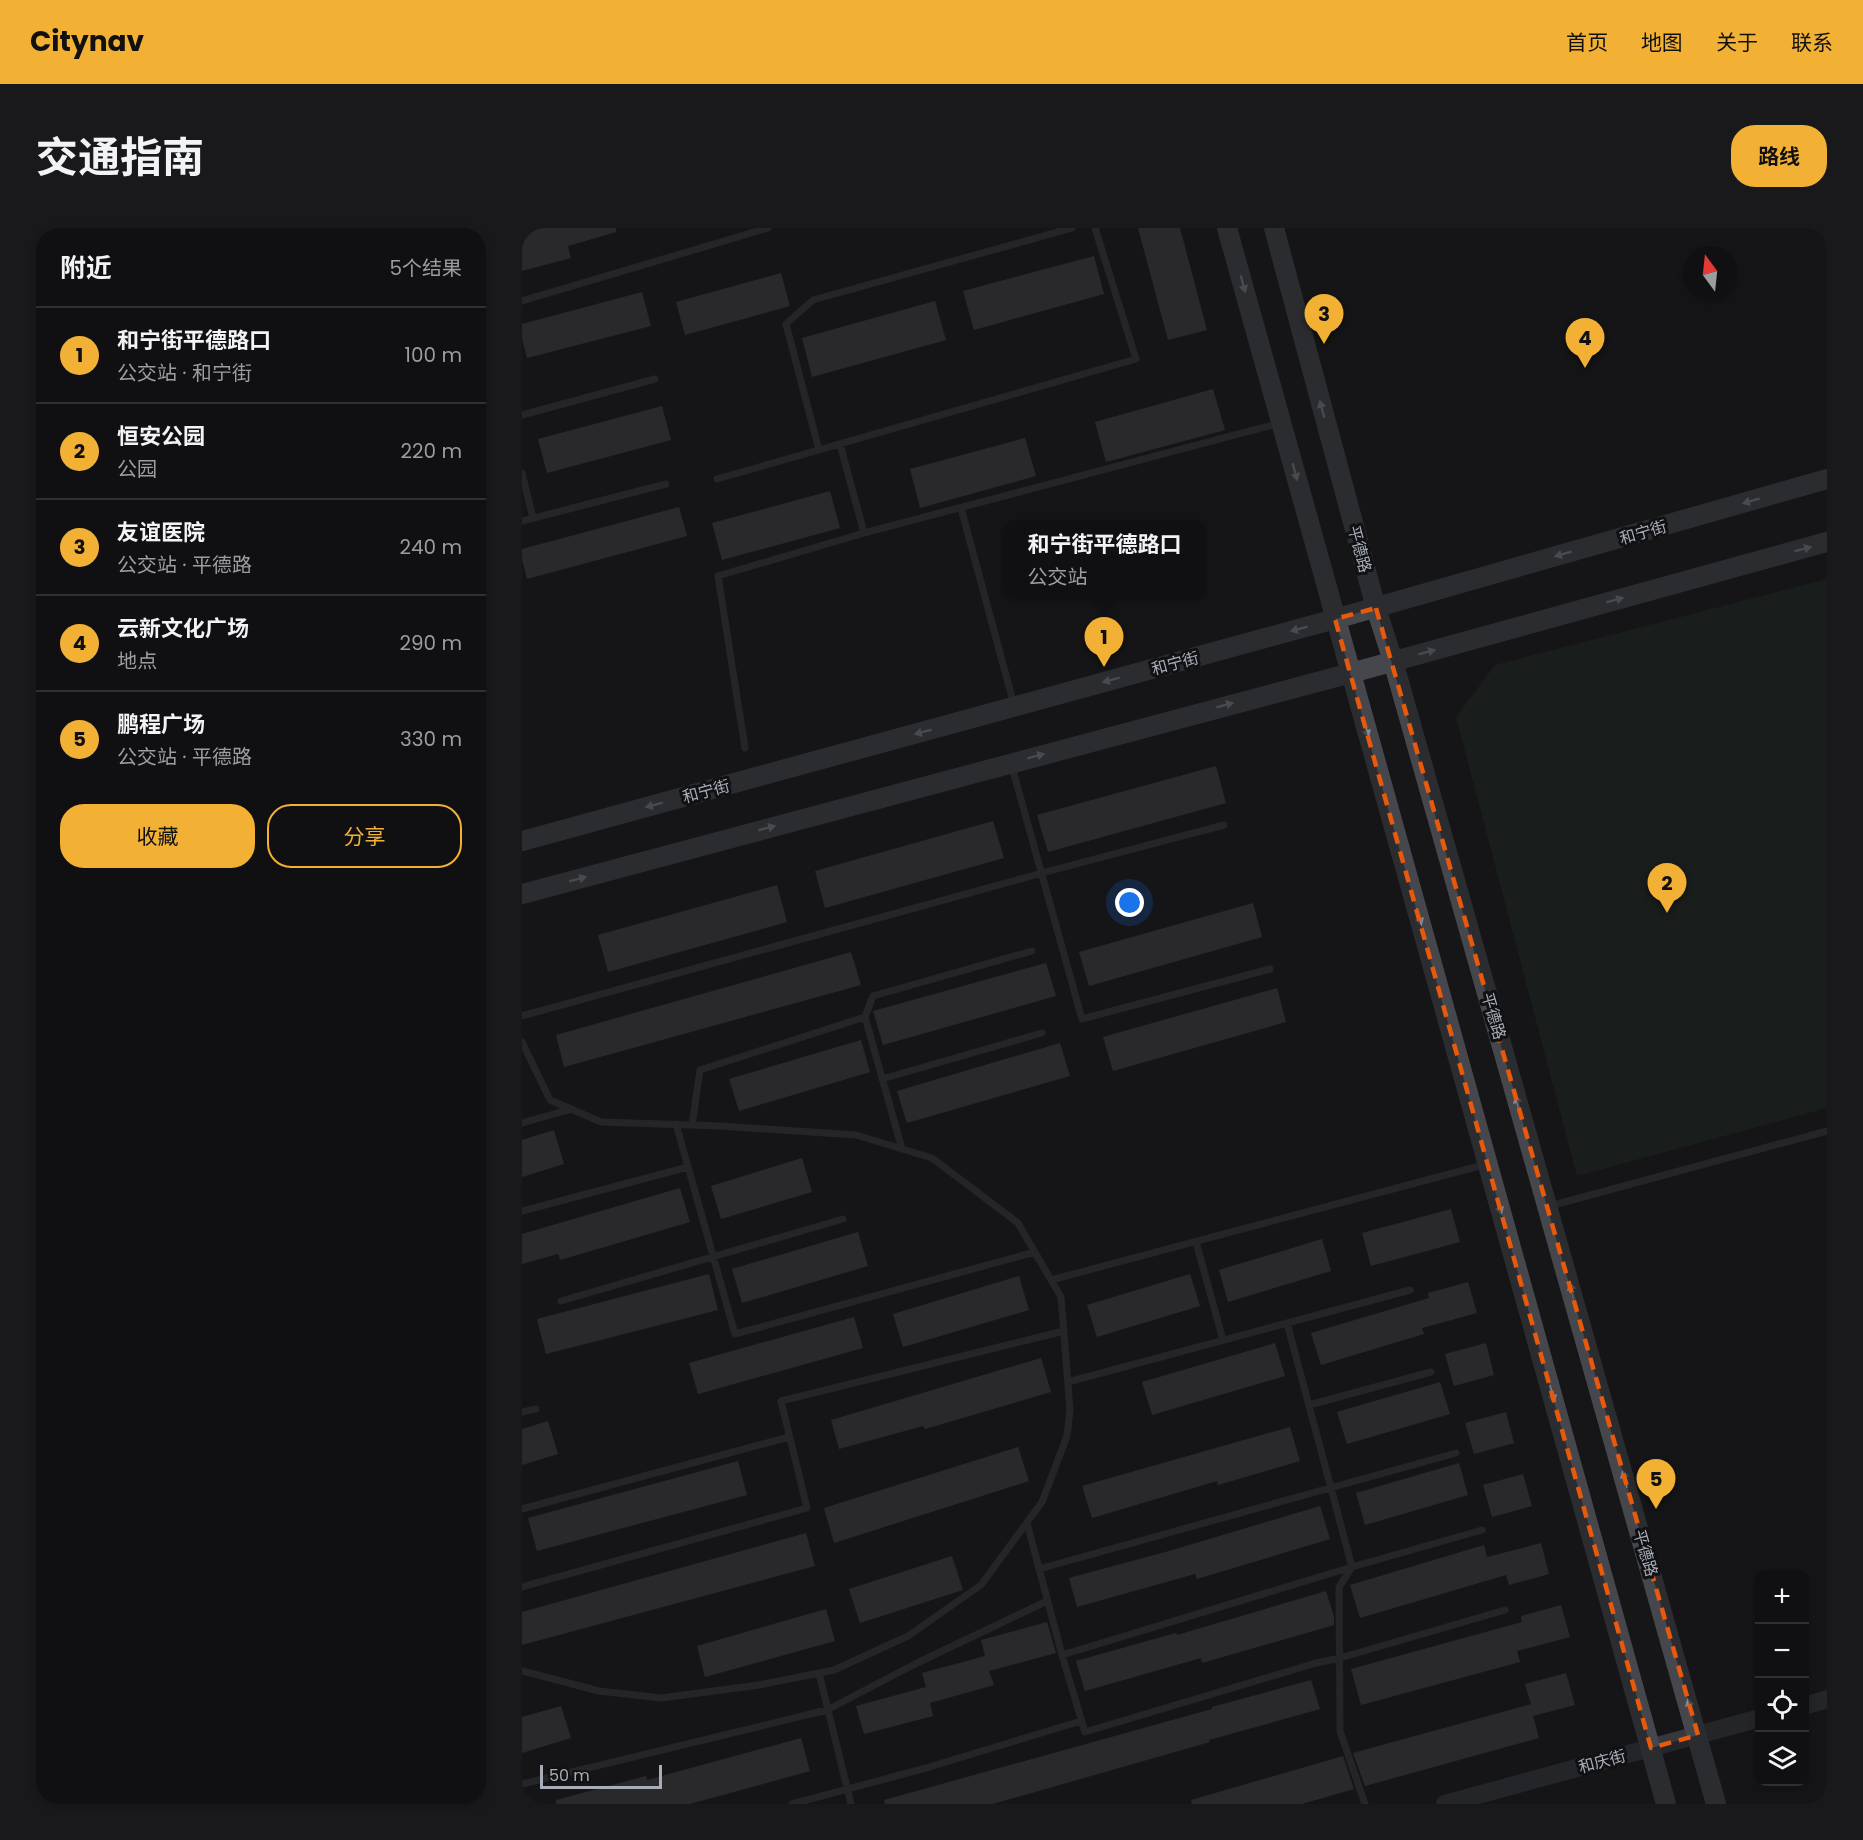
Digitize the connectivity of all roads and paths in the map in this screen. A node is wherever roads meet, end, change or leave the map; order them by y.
1 (768, 228) edge
2 (1072, 228) edge
3 (1095, 228) edge
4 (1227, 228) edge
5 (1274, 228) edge
6 (758, 229) edge
7 (522, 301) edge
8 (655, 379) dead end
9 (522, 416) edge
10 (1281, 423) junction
11 (840, 444) junction
12 (819, 450) junction
13 (522, 473) edge
14 (717, 479) dead end
15 (1827, 479) edge
16 (666, 484) dead end
17 (961, 508) junction
18 (533, 518) junction
19 (522, 521) edge
20 (864, 533) junction
21 (1827, 542) edge
22 (1376, 608) junction
23 (1335, 619) junction
24 (1393, 661) junction
25 (1351, 673) junction
26 (1015, 707) junction
27 (745, 748) dead end
28 (1011, 762) junction
29 (1224, 825) dead end
30 (522, 841) edge
31 (1042, 873) junction
32 (522, 894) edge
33 (1032, 951) dead end
34 (1270, 969) dead end
35 (522, 1016) edge
36 (865, 1017) junction
37 (1042, 1033) dead end
38 (522, 1042) edge
39 (882, 1079) junction
40 (572, 1109) junction
41 (522, 1123) edge
42 (676, 1124) junction
43 (692, 1125) junction
44 (1827, 1131) edge
45 (902, 1149) junction
46 (1488, 1164) junction
47 (688, 1167) junction
48 (1548, 1207) junction
49 (522, 1211) edge
50 (843, 1219) dead end
51 (1196, 1242) junction
52 (1035, 1252) junction
53 (713, 1258) junction
54 (1052, 1280) junction
55 (1410, 1290) dead end
56 (561, 1301) dead end
57 (1287, 1323) junction
58 (1064, 1331) junction
59 (1223, 1340) junction
60 (1431, 1372) dead end
61 (1068, 1382) junction
62 (1309, 1405) junction
63 (536, 1409) dead end
64 (522, 1412) edge
65 (789, 1437) junction
66 (1456, 1453) dead end
67 (1332, 1489) junction
68 (522, 1509) edge
69 (1027, 1523) junction
70 (1482, 1530) dead end
71 (1352, 1567) junction
72 (1039, 1569) junction
73 (522, 1587) edge
74 (1047, 1601) junction
75 (1505, 1610) dead end
76 (1062, 1654) junction
77 (1340, 1658) junction
78 (522, 1671) edge
79 (819, 1673) junction
80 (1827, 1699) edge
81 (1809, 1704) edge
82 (827, 1710) junction
83 (1755, 1719) edge
84 (1081, 1721) junction
85 (1698, 1735) junction
86 (1650, 1748) junction
87 (522, 1784) edge
88 (848, 1789) junction
89 (792, 1804) edge
90 (851, 1804) edge
91 (1365, 1804) edge
92 (1445, 1804) edge
93 (1666, 1804) edge
94 (1716, 1804) edge

1 - 6 lane
2 - 12 lane
3 - 11 lane
4 -> 10 main road
22 -> 5 main road, 平德路
6 - 7 lane
8 - 9 lane
10 - 17 lane
10 -> 23 main road
11 - 12 lane
11 - 20 lane
12 - 14 lane
13 - 18 lane
15 -> 22 main road, 和宁街
16 - 18 lane
17 - 20 lane
17 - 26 lane
18 - 19 lane
20 - 27 lane
24 -> 21 main road
22 - 23 main road, 和宁街
22 - 24 main road, 平德路
23 - 25 main road
23 -> 26 main road, 和宁街
24 - 25 main road
48 -> 24 main road, 平德路
28 -> 25 main road
25 -> 46 main road
26 -> 30 main road, 和宁街
28 - 31 lane
32 -> 28 main road
29 - 31 lane
31 - 34 lane
31 - 35 lane
33 - 36 lane
36 - 39 lane
36 - 43 lane
37 - 39 lane
38 - 40 lane
39 - 45 lane
40 - 41 lane
40 - 42 lane
42 - 43 lane
42 - 47 lane
43 - 45 lane
44 - 48 lane
45 - 52 lane
46 - 51 lane
46 -> 86 main road
47 - 49 lane
47 - 53 lane
85 -> 48 main road, 平德路
50 - 53 lane
51 - 54 lane
51 - 59 lane
52 - 53 lane
52 - 54 lane
53 - 56 lane
54 - 58 lane
55 - 57 lane
57 - 59 lane
57 - 62 lane
58 - 61 lane
58 - 65 lane
59 - 61 lane
60 - 62 lane
61 - 69 lane
62 - 67 lane
63 - 64 lane
65 - 68 lane
65 - 73 lane
66 - 67 lane
67 - 71 lane
67 - 72 lane
69 - 72 lane
69 - 79 lane
70 - 71 lane
71 - 76 lane
71 - 77 lane
72 - 74 lane
74 - 76 lane
74 - 82 lane
75 - 77 lane
76 - 84 lane
77 - 84 lane
77 - 91 lane
78 - 79 lane
79 - 82 lane
80 - 81 street
82 - 87 lane
82 - 88 lane
83 - 85 street, 和庆街
84 - 88 lane
85 - 86 street, 和庆街
85 - 94 main road, 平德路
86 - 92 street, 和庆街
86 - 93 main road
88 - 89 lane
88 - 90 lane

